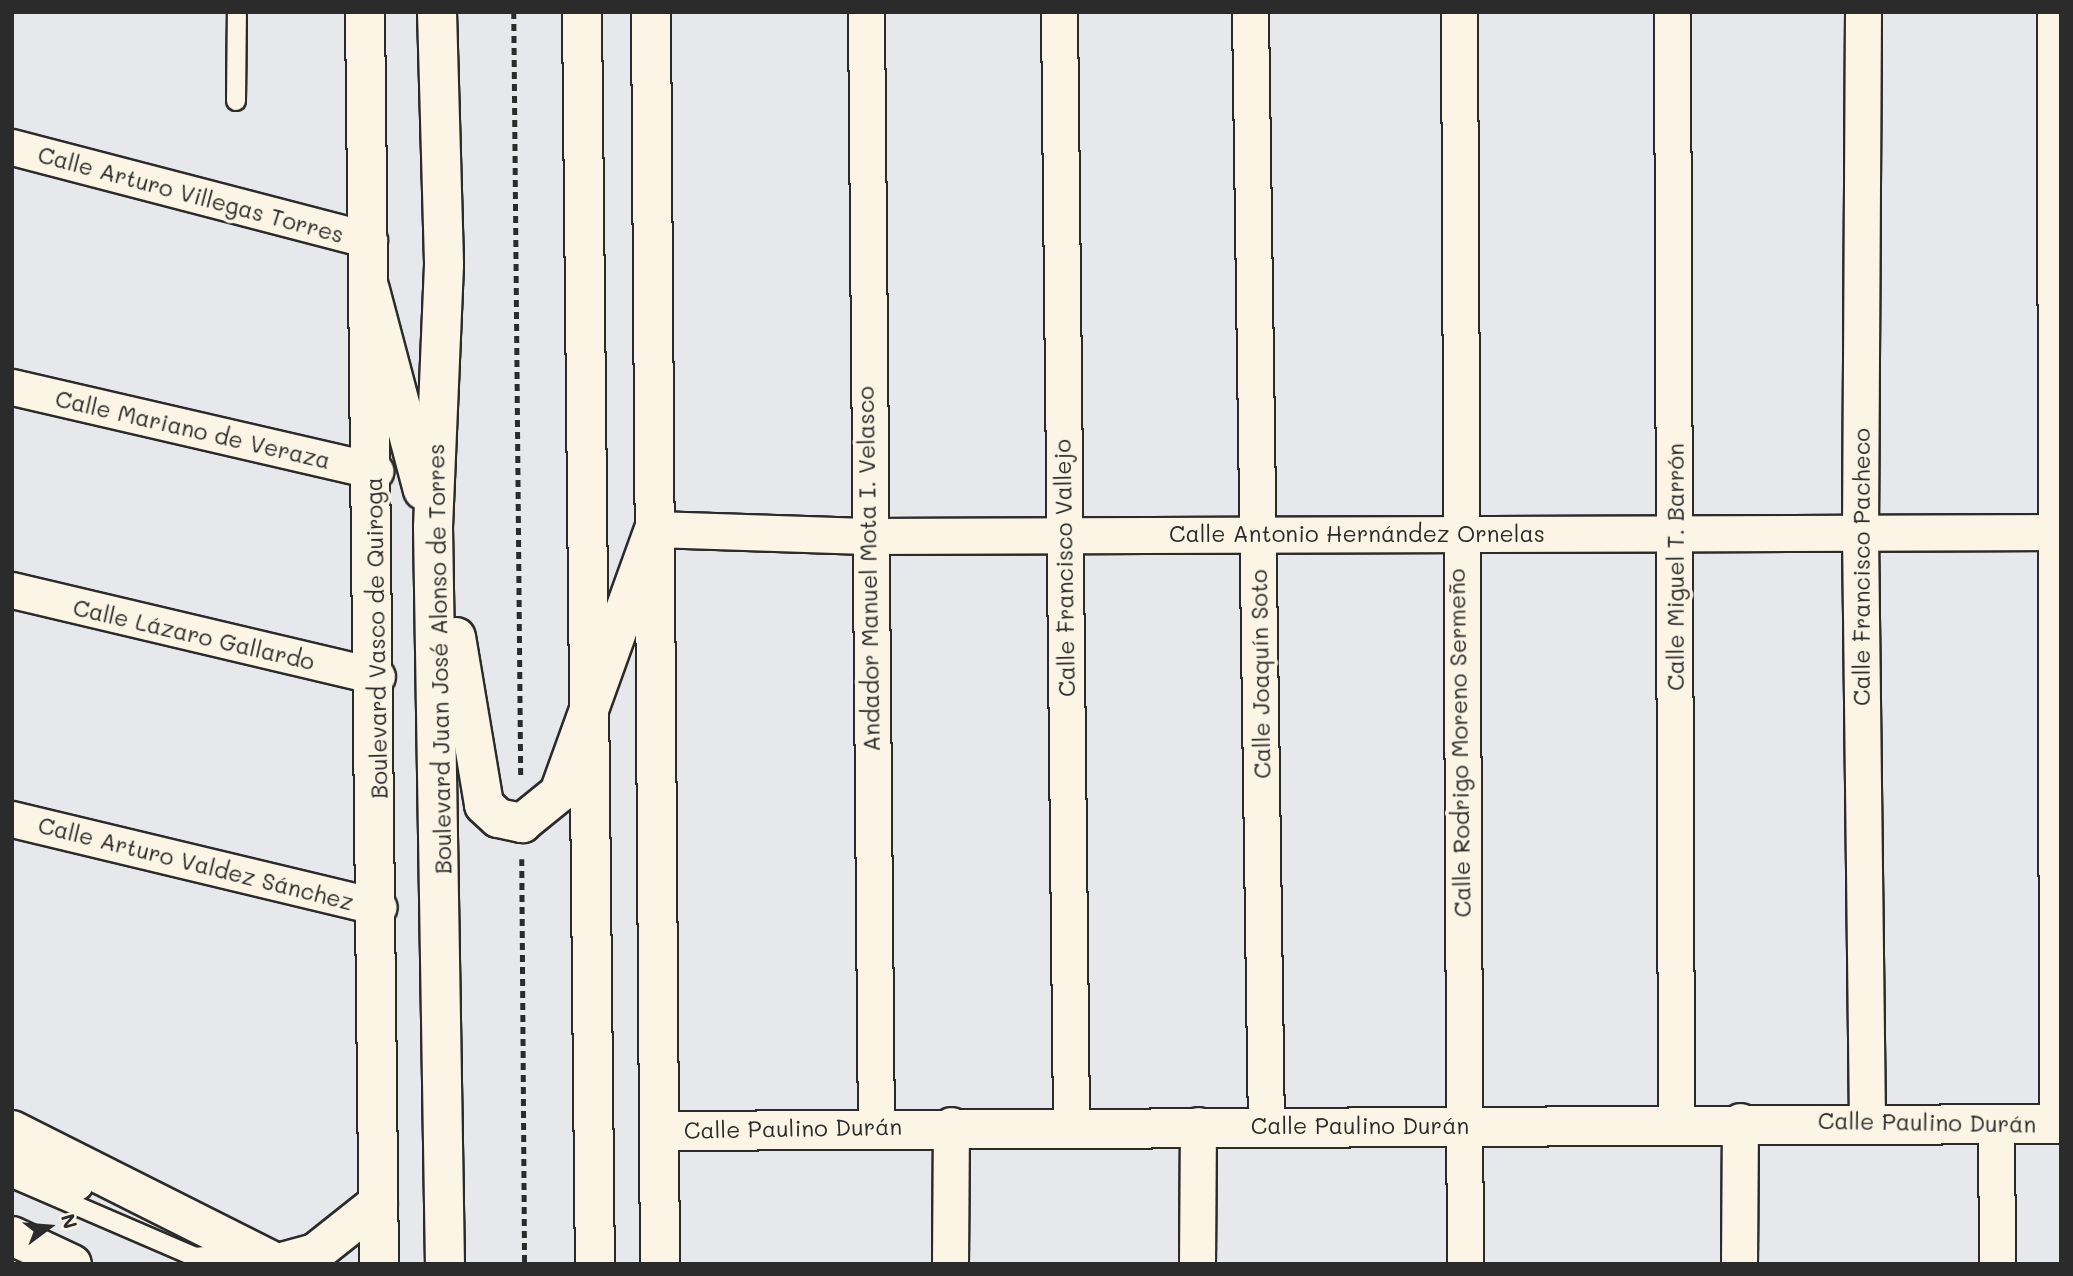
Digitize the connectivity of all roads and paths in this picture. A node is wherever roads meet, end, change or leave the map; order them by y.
1 (237, 12) edge
2 (365, 12) edge
3 (437, 12) edge
4 (514, 12) edge
5 (582, 12) edge
6 (651, 12) edge
7 (866, 12) edge
8 (1059, 12) edge
9 (1250, 12) edge
10 (1459, 12) edge
11 (1672, 12) edge
12 (1863, 12) edge
13 (2055, 12) edge
14 (236, 101) dead end
15 (12, 147) edge
16 (369, 240) junction
17 (370, 289) junction
18 (12, 387) edge
19 (374, 471) junction
20 (433, 527) junction
21 (654, 529) junction
22 (1675, 531) junction
23 (1457, 532) junction
24 (1860, 532) junction
25 (2057, 532) edge
26 (1258, 533) junction
27 (1063, 535) junction
28 (866, 536) junction
29 (12, 590) edge
30 (377, 676) junction
31 (586, 728) junction
32 (12, 818) edge
33 (522, 823) junction
34 (379, 907) junction
35 (1740, 1121) junction
36 (1867, 1121) junction
37 (1676, 1122) junction
38 (1997, 1123) junction
39 (1070, 1124) junction
40 (2059, 1124) edge
41 (951, 1125) junction
42 (1198, 1125) junction
43 (1266, 1125) junction
44 (876, 1126) junction
45 (1463, 1126) junction
46 (12, 1130) edge
47 (659, 1131) junction
48 (12, 1166) edge
49 (12, 1178) edge
50 (379, 1203) junction
51 (12, 1236) edge
52 (270, 1259) edge
53 (72, 1264) edge
54 (379, 1264) edge
55 (445, 1264) edge
56 (525, 1264) edge
57 (595, 1264) edge
58 (660, 1264) edge
59 (950, 1264) edge
60 (1197, 1264) edge
61 (1465, 1264) edge
62 (1739, 1264) edge
63 (1997, 1264) edge

1 - 14 lane
2 - 16 main road, Boulevard Vasco de Quiroga
3 - 20 main road, Boulevard Juan José Alonso de Torres
4 - 33 path
5 - 31 main road
6 - 21 main road
7 - 28 street, Andador Manuel Mota I. Velasco
8 - 27 street, Calle Francisco Vallejo
9 - 26 street, Calle Joaquín Soto
10 - 23 street, Calle Rodrigo Moreno Sermeño
11 - 22 street, Calle Miguel T. Barrón
12 - 24 street, Calle Francisco Pacheco
13 - 25 street
15 - 16 street, Calle Arturo Villegas Torres
16 - 17 main road, Boulevard Vasco de Quiroga
17 - 19 main road, Boulevard Vasco de Quiroga
17 - 20 main road
18 - 19 street, Calle Mariano de Veraza
19 - 30 main road, Boulevard Vasco de Quiroga
20 - 33 main road
20 - 55 main road, Boulevard Juan José Alonso de Torres
21 - 28 street, Calle Antonio Hernández Ornelas
21 - 31 main road
21 - 47 main road
22 - 23 street, Calle Antonio Hernández Ornelas
22 - 24 street, Calle Antonio Hernández Ornelas
22 - 37 street, Calle Miguel T. Barrón
23 - 26 street, Calle Antonio Hernández Ornelas
23 - 45 street, Calle Rodrigo Moreno Sermeño
24 - 25 street, Calle Antonio Hernández Ornelas
24 - 36 street, Calle Francisco Pacheco
25 - 40 street
26 - 27 street, Calle Antonio Hernández Ornelas
26 - 43 street, Calle Joaquín Soto
27 - 28 street, Calle Antonio Hernández Ornelas
27 - 39 street, Calle Francisco Vallejo
28 - 44 street, Andador Manuel Mota I. Velasco
29 - 30 street, Calle Lázaro Gallardo
30 - 34 main road, Boulevard Vasco de Quiroga
31 - 33 main road
31 - 57 main road
32 - 34 street, Calle Arturo Valdez Sánchez
33 - 56 path
34 - 50 main road, Boulevard Vasco de Quiroga
35 - 36 main road, Calle Paulino Durán
35 - 37 main road, Calle Paulino Durán
35 - 62 street
36 - 38 main road, Calle Paulino Durán
37 - 45 main road, Calle Paulino Durán
38 - 40 main road, Calle Paulino Durán
38 - 63 street
39 - 41 main road, Calle Paulino Durán
39 - 42 main road, Calle Paulino Durán
41 - 44 main road, Calle Paulino Durán
41 - 59 street
42 - 43 main road, Calle Paulino Durán
42 - 60 street
43 - 45 main road, Calle Paulino Durán
44 - 47 main road, Calle Paulino Durán
45 - 61 street, Calle Rodrigo Moreno Sermeño
46 - 52 main road
47 - 58 main road
48 - 52 main road
49 - 52 lane
50 - 52 main road
50 - 54 main road, Boulevard Vasco de Quiroga
51 - 53 main road

